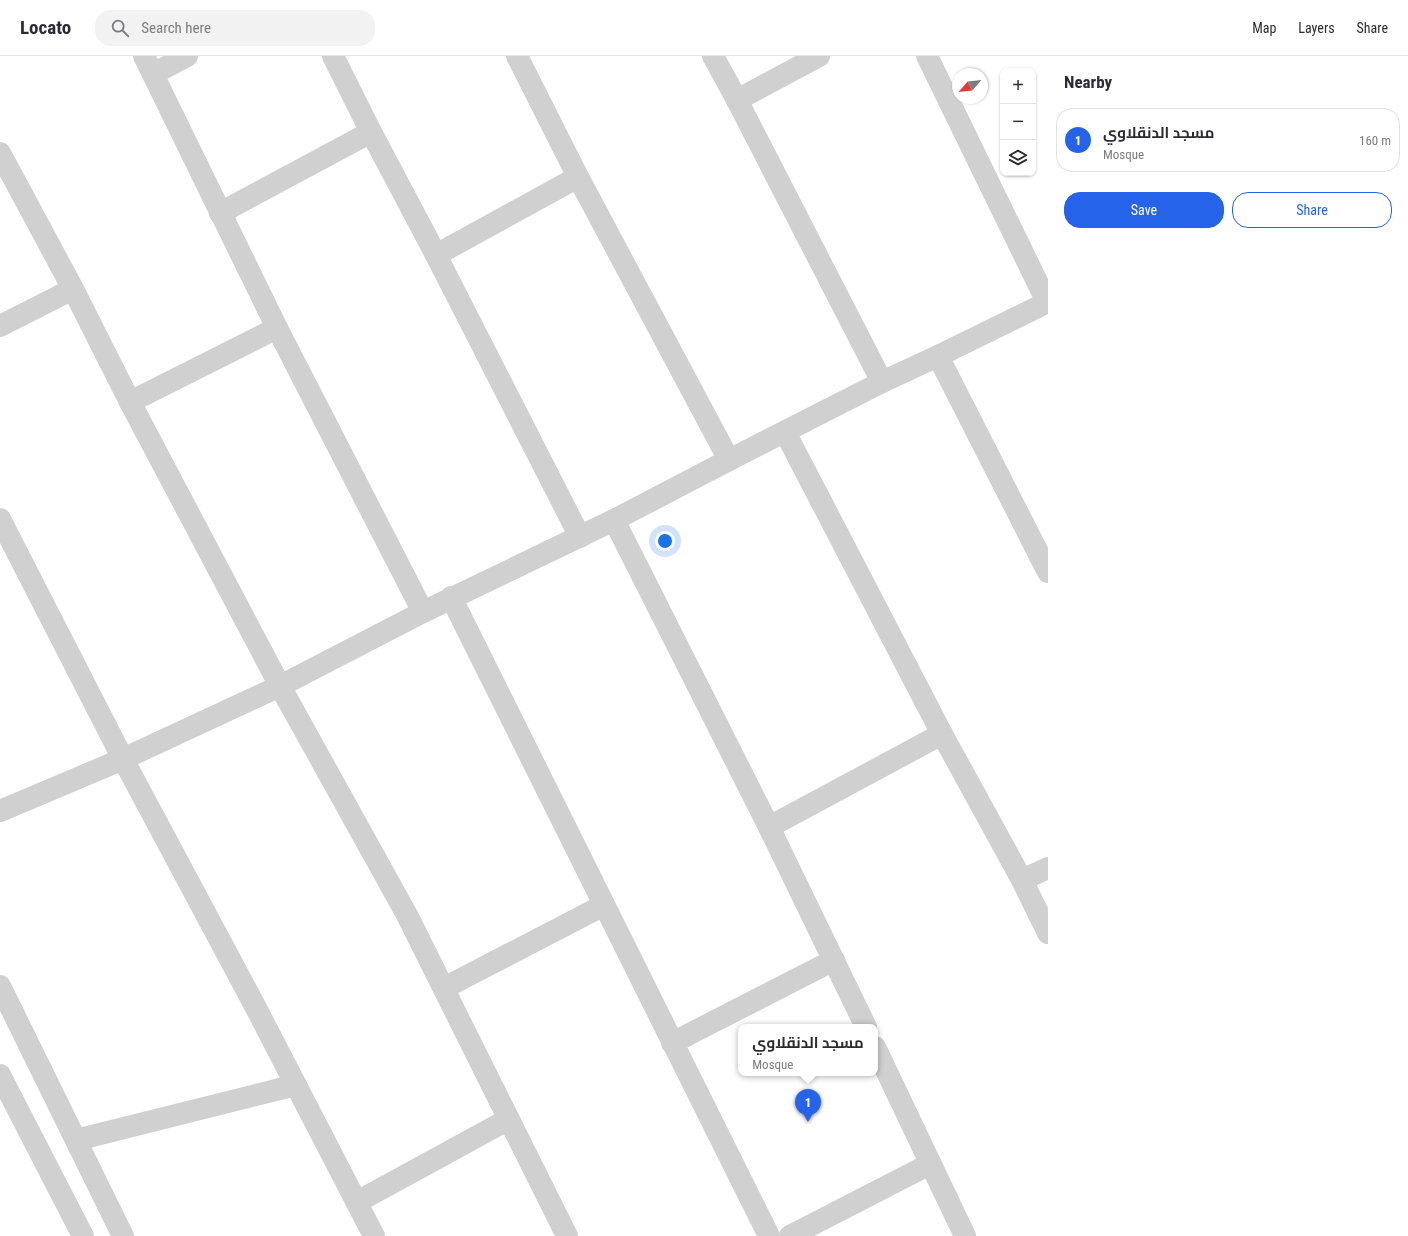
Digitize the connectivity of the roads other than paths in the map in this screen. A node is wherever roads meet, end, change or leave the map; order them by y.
1 (187, 56) edge
2 (333, 56) edge
3 (713, 56) edge
4 (818, 56) edge
5 (926, 56) edge
6 (521, 57) edge
7 (148, 65) edge
8 (737, 100) junction
9 (371, 132) junction
10 (0, 154) edge
11 (578, 177) junction
12 (220, 213) junction
13 (436, 255) junction
14 (73, 289) junction
15 (1048, 302) edge
16 (0, 326) edge
17 (277, 328) junction
18 (938, 356) junction
19 (882, 382) junction
20 (130, 402) junction
21 (785, 432) junction
22 (729, 460) junction
23 (0, 518) edge
24 (614, 520) junction
25 (580, 537) junction
26 (1048, 572) edge
27 (451, 597) junction
28 (423, 612) junction
29 (280, 686) junction
30 (942, 734) junction
31 (123, 759) junction
32 (0, 811) edge
33 (769, 827) junction
34 (1048, 868) edge
35 (1022, 880) junction
36 (604, 905) junction
37 (1048, 933) edge
38 (834, 960) junction
39 (0, 986) edge
40 (444, 988) junction
41 (865, 1024) edge
42 (672, 1043) junction
43 (878, 1053) edge
44 (0, 1075) edge
45 (296, 1085) junction
46 (510, 1119) junction
47 (76, 1140) junction
48 (930, 1164) junction
49 (357, 1202) junction
50 (83, 1236) edge
51 (123, 1236) edge
52 (374, 1236) edge
53 (567, 1236) edge
54 (769, 1236) edge
55 (790, 1236) edge
56 (965, 1236) edge

1 - 7 street
2 - 9 street
3 - 8 street
4 - 8 street
5 - 15 street
6 - 11 street
7 - 12 street
8 - 19 street
9 - 12 street
9 - 13 street
10 - 14 street
11 - 13 street
11 - 22 street
12 - 17 street
13 - 25 street
14 - 16 street
14 - 20 street
15 - 18 street
17 - 20 street
17 - 28 street
18 - 19 street
18 - 26 street
19 - 21 street
20 - 29 street
21 - 22 street
21 - 30 street
22 - 24 street
23 - 31 street
24 - 25 street
24 - 33 street
25 - 27 street
27 - 28 street
27 - 36 street
28 - 29 street
29 - 31 street
29 - 40 street
30 - 33 street
30 - 35 street
31 - 32 street
31 - 45 street
33 - 38 street
34 - 35 street
35 - 37 street
36 - 40 street
36 - 42 street
38 - 41 street
38 - 42 street
39 - 47 street
40 - 46 street
42 - 54 street
43 - 48 street
44 - 50 street
45 - 47 street
45 - 49 street
46 - 49 street
46 - 53 street
47 - 51 street
48 - 55 street
48 - 56 street
49 - 52 street

